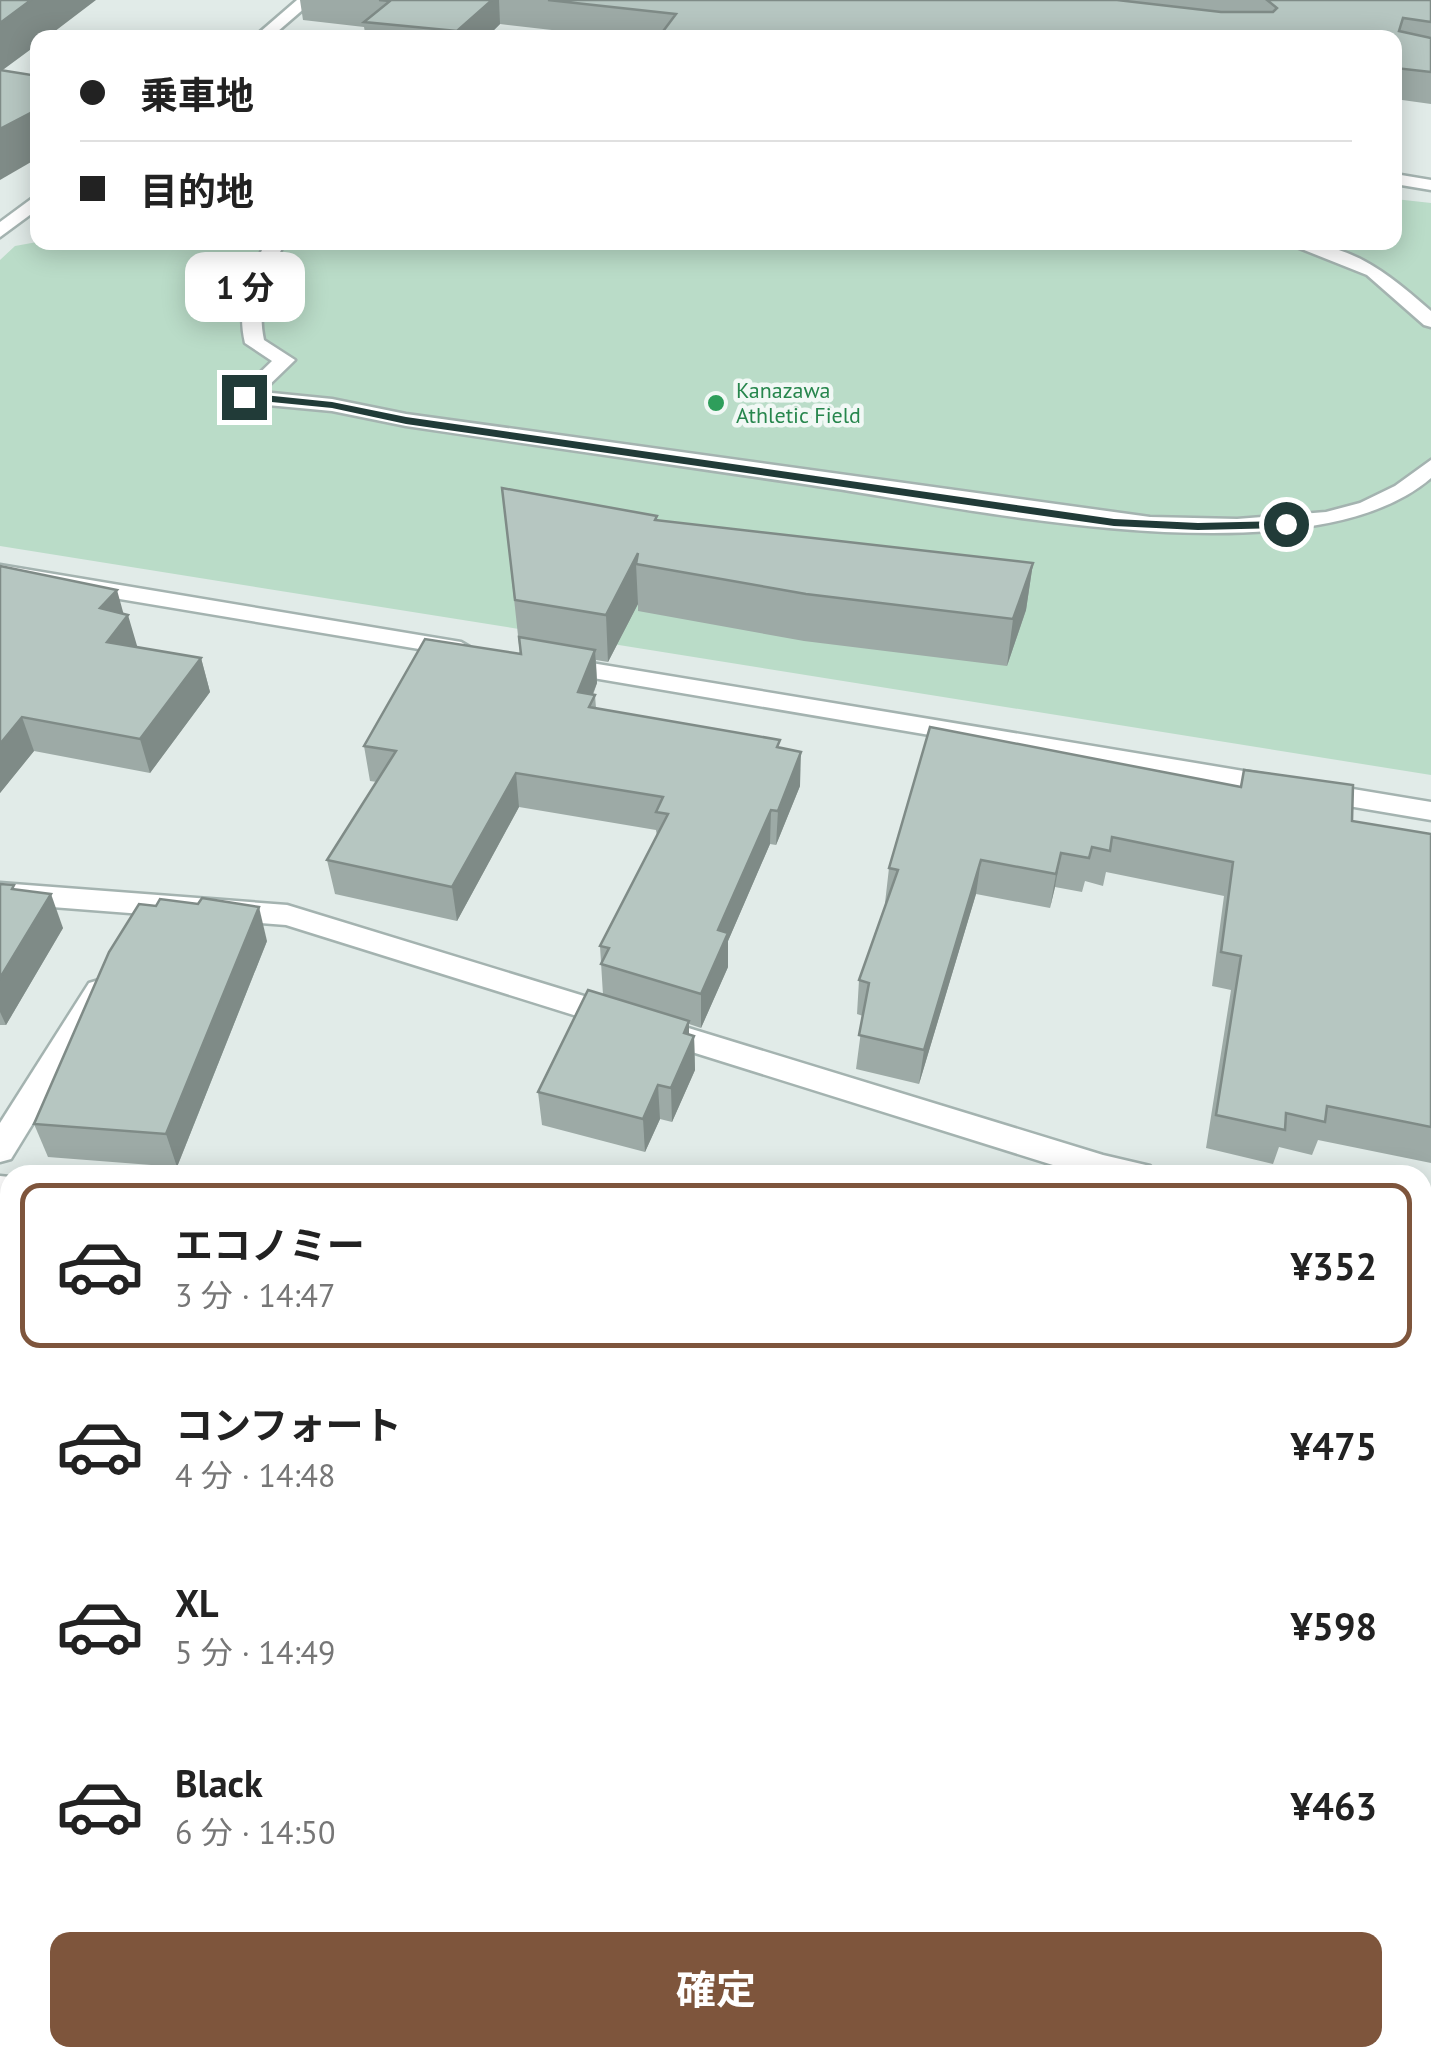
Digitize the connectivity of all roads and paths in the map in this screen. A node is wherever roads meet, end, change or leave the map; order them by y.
1 (306, 0) edge
2 (270, 30) edge
3 (1402, 180) edge
4 (1431, 185) edge
5 (0, 202) edge
6 (30, 202) edge
7 (30, 206) edge
8 (0, 231) edge
9 (272, 250) edge
10 (1316, 250) edge
11 (1431, 321) edge
12 (1431, 466) edge
13 (0, 572) edge
14 (490, 654) edge
15 (529, 660) edge
16 (1431, 811) edge
17 (0, 893) edge
18 (152, 905) junction
19 (132, 938) edge
20 (112, 970) edge
21 (0, 1150) edge
22 (1097, 1165) edge

1 - 2 street
3 - 4 street
5 - 6 street
7 - 8 street
9 - 12 street
10 - 11 street
13 - 14 street
15 - 16 street
17 - 18 street
18 - 19 street
18 - 22 street
20 - 21 street

